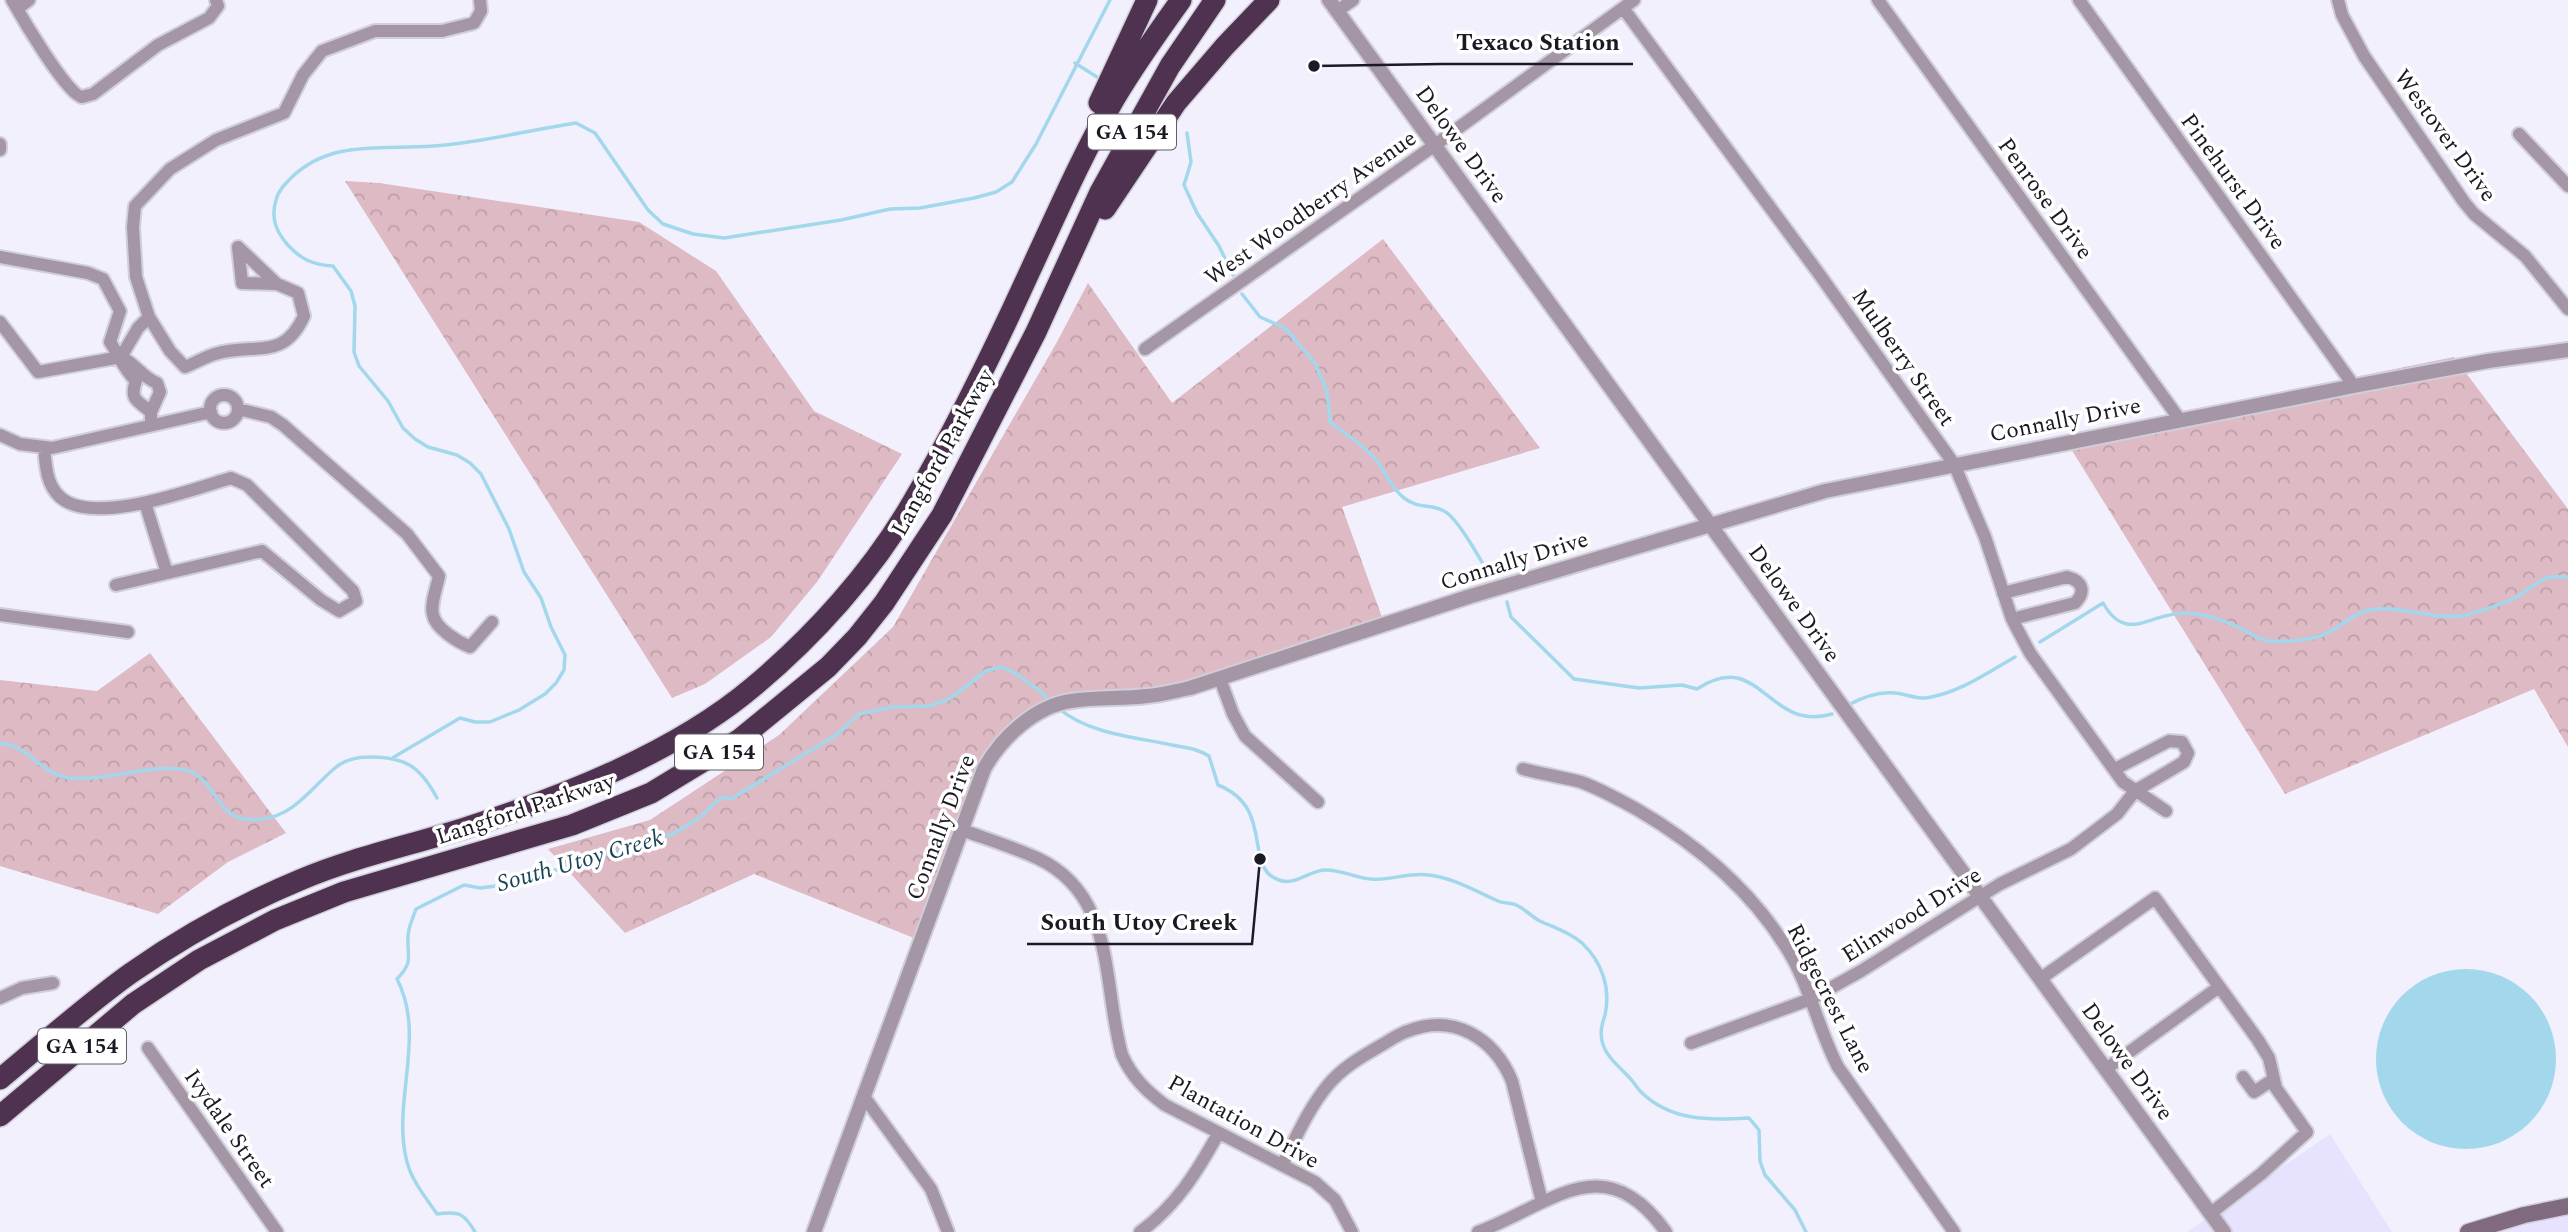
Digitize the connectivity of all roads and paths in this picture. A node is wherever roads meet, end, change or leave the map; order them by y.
1 (29, 0) edge
2 (216, 0) edge
3 (480, 0) edge
4 (1147, 0) edge
5 (1181, 0) edge
6 (1214, 0) edge
7 (1269, 0) edge
8 (1353, 0) edge
9 (1878, 0) edge
10 (2079, 0) edge
11 (2338, 0) edge
12 (14, 4) edge
13 (1629, 4) edge
14 (1333, 6) edge
15 (2519, 134) dead end
16 (0, 144) edge
17 (1435, 145) junction
18 (0, 150) edge
19 (2568, 186) edge
20 (1055, 217) junction
21 (0, 257) edge
22 (1064, 272) junction
23 (277, 284) dead end
24 (2568, 309) edge
25 (149, 317) junction
26 (0, 322) edge
27 (1145, 349) dead end
28 (2568, 350) edge
29 (121, 357) junction
30 (142, 378) junction
31 (2354, 386) junction
32 (150, 407) junction
33 (238, 409) junction
34 (211, 412) junction
35 (2180, 420) junction
36 (151, 425) junction
37 (0, 435) edge
38 (44, 448) junction
39 (1954, 464) junction
40 (145, 503) junction
41 (1709, 524) junction
42 (167, 573) junction
43 (116, 585) dead end
44 (2003, 593) junction
45 (0, 615) edge
46 (2012, 619) junction
47 (492, 622) dead end
48 (128, 632) dead end
49 (1220, 679) junction
50 (1523, 769) dead end
51 (2115, 769) junction
52 (2135, 791) junction
53 (1318, 803) dead end
54 (2166, 811) dead end
55 (962, 830) junction
56 (1979, 896) junction
57 (2040, 979) junction
58 (52, 983) dead end
59 (2219, 988) junction
60 (0, 998) edge
61 (1811, 999) junction
62 (1691, 1043) dead end
63 (148, 1048) dead end
64 (2106, 1069) junction
65 (2243, 1077) dead end
66 (0, 1079) edge
67 (2276, 1088) junction
68 (865, 1098) junction
69 (0, 1116) edge
70 (1218, 1134) junction
71 (1282, 1165) junction
72 (1542, 1202) junction
73 (2568, 1206) edge
74 (2211, 1213) junction
75 (277, 1232) edge
76 (814, 1232) edge
77 (948, 1232) edge
78 (1140, 1232) edge
79 (1352, 1232) edge
80 (1478, 1232) edge
81 (1666, 1232) edge
82 (1954, 1232) edge
83 (2224, 1232) edge
84 (2468, 1232) edge

1 - 12 street
2 - 12 street
3 - 25 street
4 - 20 highway
5 - 20 highway, Langford Parkway / GA 154
6 - 22 highway, Langford Parkway / GA 154
7 - 22 highway
8 - 14 street
9 - 35 street, Penrose Drive
10 - 31 street, Pinehurst Drive
11 - 24 street, Westover Drive
13 - 17 street, West Woodberry Avenue
13 - 39 street, Mulberry Street
14 - 17 street, Delowe Drive
15 - 19 street
16 - 18 street
17 - 27 street, West Woodberry Avenue
17 - 41 street, Delowe Drive
20 - 66 highway, Langford Parkway / GA 154
21 - 29 street
22 - 69 highway, Langford Parkway / GA 154
23 - 25 street
25 - 29 street
26 - 29 street
28 - 31 street, Connally Drive
29 - 30 street
30 - 32 street
30 - 32 street
31 - 35 street, Connally Drive
32 - 36 street
33 - 34 street
33 - 34 street
33 - 47 street
34 - 36 street
35 - 39 street, Connally Drive
36 - 38 street
37 - 38 street
38 - 40 street
39 - 41 street, Connally Drive
39 - 44 street, Mulberry Street
40 - 42 street
40 - 42 street
41 - 49 street, Connally Drive
41 - 56 street, Delowe Drive
42 - 43 street
44 - 46 street, Mulberry Street
44 - 46 street
45 - 48 street
46 - 51 street, Mulberry Street
49 - 53 street
49 - 55 street, Connally Drive
50 - 61 street, Ridgecrest Lane
51 - 52 street, Mulberry Street
51 - 52 street, Elinwood Drive
52 - 54 street, Mulberry Street
52 - 56 street, Elinwood Drive
55 - 68 street, Connally Drive
55 - 70 street, Plantation Drive
56 - 57 street, Delowe Drive
56 - 61 street, Elinwood Drive
57 - 59 street
57 - 64 street, Delowe Drive
58 - 60 street
59 - 64 street
59 - 67 street
61 - 62 street, Elinwood Drive
61 - 82 street, Ridgecrest Lane
63 - 75 street, Ivydale Street
64 - 74 street, Delowe Drive
65 - 67 street
67 - 74 street
68 - 76 street, Connally Drive
68 - 77 street
70 - 71 street, Plantation Drive
70 - 78 street
71 - 72 street
71 - 79 street, Plantation Drive
72 - 80 street
72 - 81 street
73 - 84 main road
74 - 83 street, Delowe Drive

